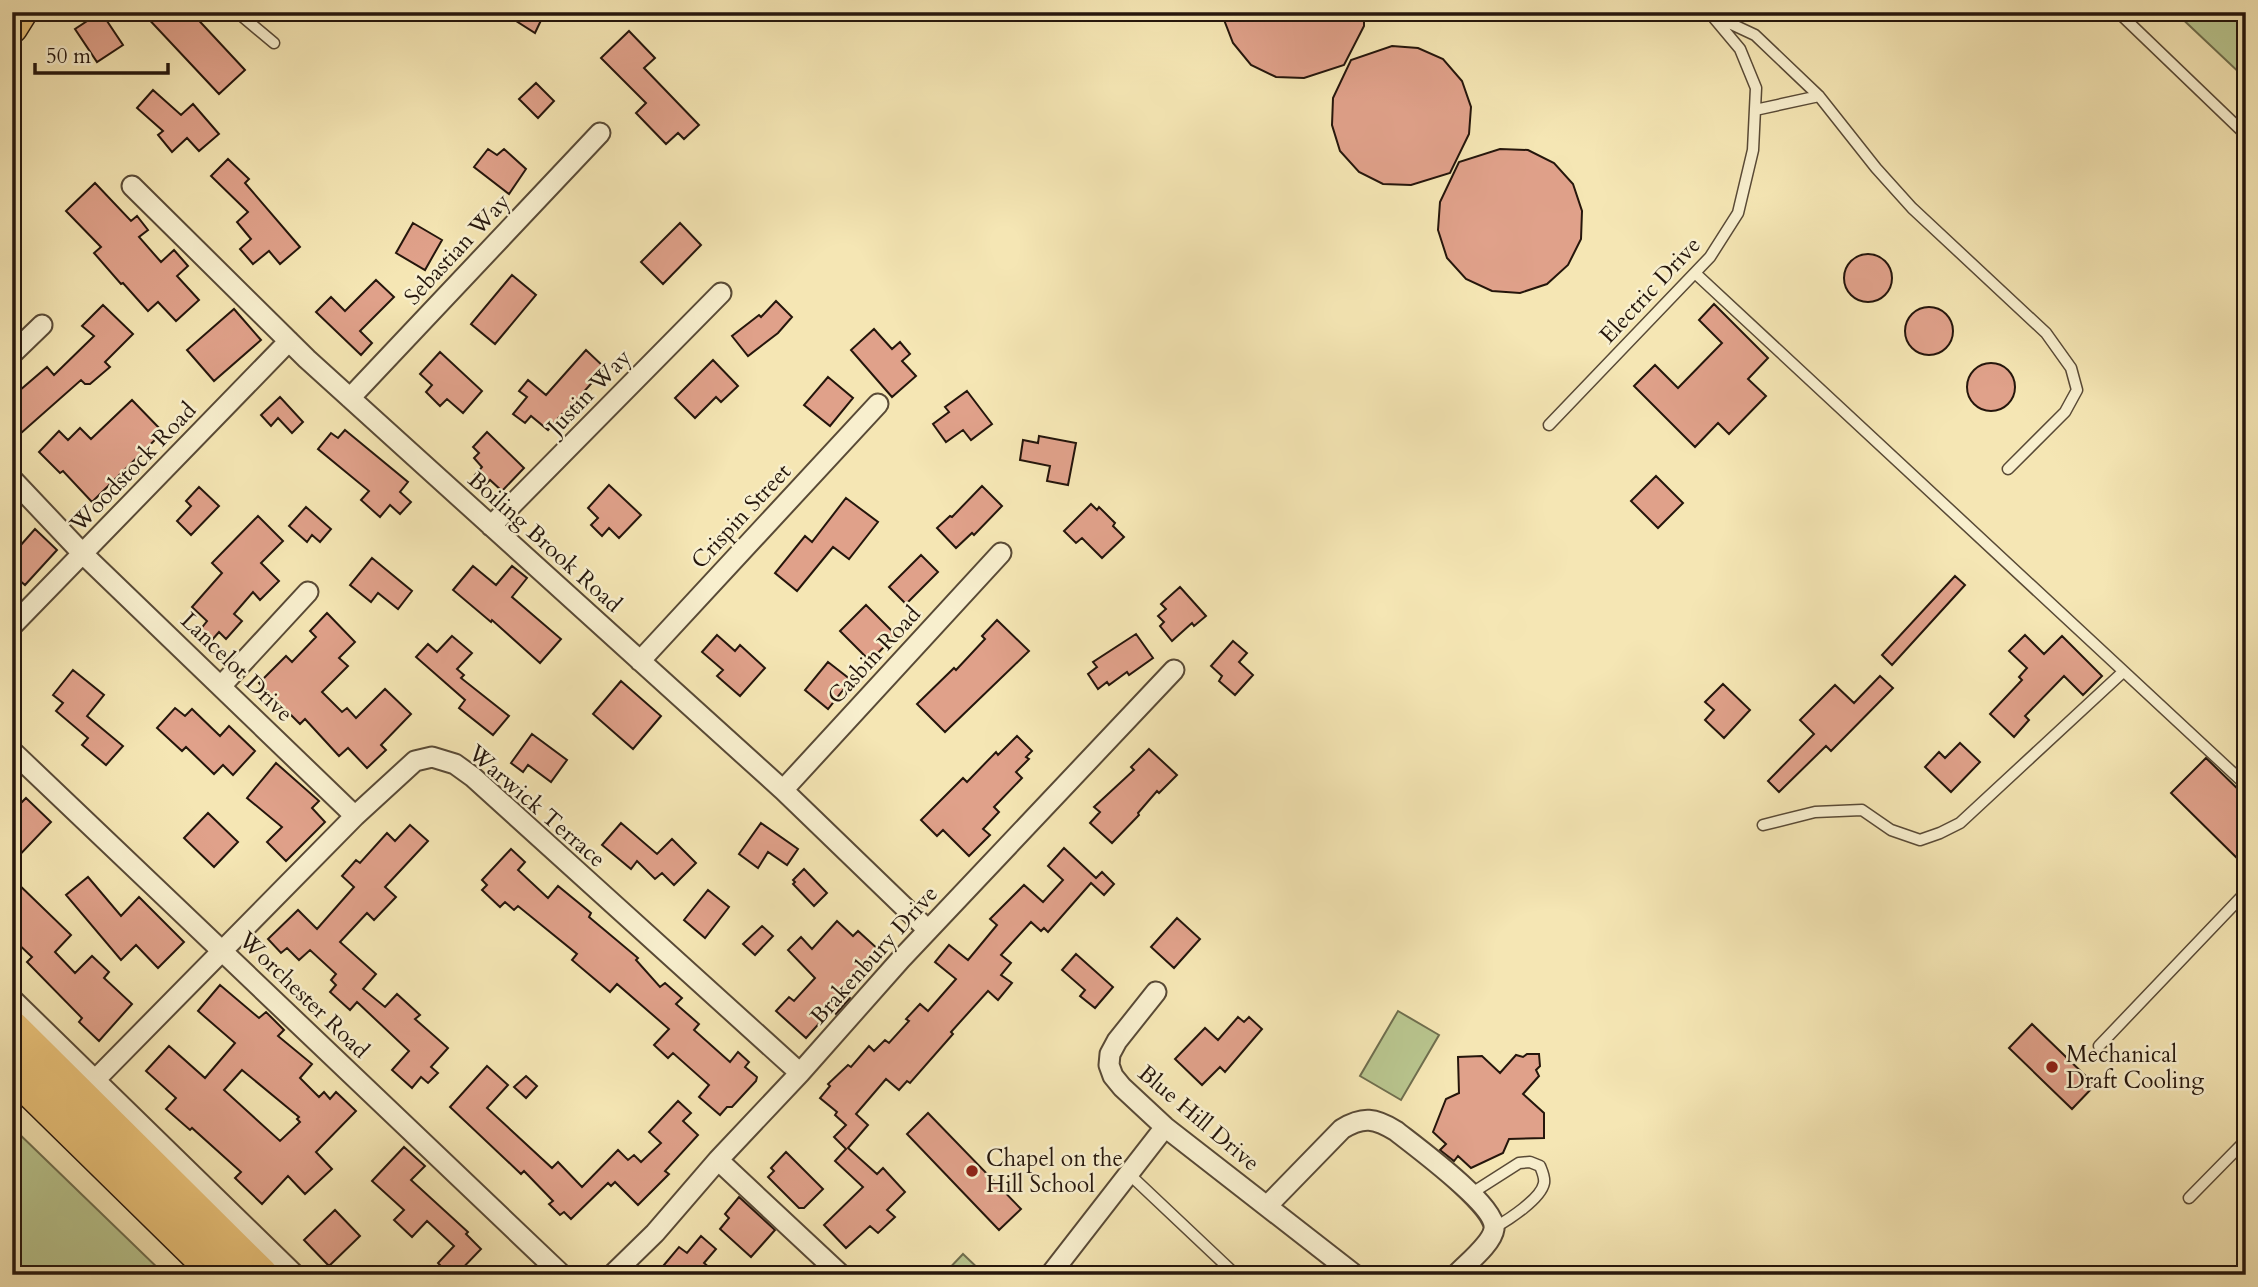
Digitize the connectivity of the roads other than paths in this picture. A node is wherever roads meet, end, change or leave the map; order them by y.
1 (22, 12) edge
2 (237, 12) edge
3 (2118, 12) edge
4 (1709, 13) edge
5 (12, 28) edge
6 (274, 43) dead end
7 (1819, 96) junction
8 (1755, 110) junction
9 (600, 133) dead end
10 (2246, 135) edge
11 (132, 186) dead end
12 (1695, 273) junction
13 (721, 293) dead end
14 (42, 324) dead end
15 (289, 341) junction
16 (12, 354) edge
17 (350, 398) junction
18 (878, 404) dead end
19 (1549, 425) dead end
20 (2008, 469) dead end
21 (12, 479) edge
22 (491, 526) junction
23 (1001, 553) dead end
24 (83, 554) junction
25 (308, 592) dead end
26 (12, 626) edge
27 (640, 661) junction
28 (1174, 670) dead end
29 (2123, 672) junction
30 (222, 685) junction
31 (12, 751) edge
32 (2246, 785) edge
33 (783, 790) junction
34 (355, 816) junction
35 (1763, 825) dead end
36 (2246, 892) edge
37 (928, 930) junction
38 (222, 950) junction
39 (1156, 992) dead end
40 (12, 999) edge
41 (12, 1029) edge
42 (2099, 1046) dead end
43 (12, 1071) edge
44 (800, 1073) junction
45 (95, 1080) junction
46 (1165, 1127) junction
47 (2246, 1140) edge
48 (718, 1160) junction
49 (1128, 1173) junction
50 (1472, 1193) junction
51 (2189, 1198) dead end
52 (1266, 1206) junction
53 (1494, 1228) junction
54 (220, 1275) edge
55 (260, 1275) edge
56 (295, 1275) edge
57 (562, 1275) edge
58 (612, 1275) edge
59 (841, 1275) edge
60 (1050, 1275) edge
61 (1236, 1275) edge
62 (1355, 1275) edge
63 (1456, 1275) edge

1 - 5 main road
2 - 6 lane
3 - 10 lane
4 - 7 lane
4 - 8 lane, Electric Drive
7 - 8 lane
7 - 20 lane
8 - 12 lane, Electric Drive
9 - 17 street, Sebastian Way
11 - 15 street, Boiling Brook Road
12 - 19 lane, Electric Drive
12 - 29 lane
13 - 22 street, Justin Way
14 - 16 street
15 - 17 street, Boiling Brook Road
15 - 24 street, Woodstock Road
17 - 22 street, Boiling Brook Road
18 - 27 street, Crispin Street
21 - 24 street, Lancelot Drive
22 - 27 street, Boiling Brook Road
23 - 33 street, Casbin Road
24 - 26 street, Woodstock Road
24 - 30 street, Lancelot Drive
25 - 30 street
27 - 33 street, Boiling Brook Road
28 - 37 street, Brakenbury Drive
29 - 32 lane
29 - 35 lane
30 - 34 street, Lancelot Drive
31 - 38 street, Worchester Road
33 - 37 street, Boiling Brook Road
34 - 38 street, Warwick Terrace
34 - 44 street, Warwick Terrace
36 - 42 lane
37 - 44 street, Brakenbury Drive
38 - 45 street, Warwick Terrace
38 - 57 street, Worchester Road
39 - 46 street, Blue Hill Drive
40 - 45 street
41 - 55 highway
43 - 54 highway
44 - 48 street, Brakenbury Drive
45 - 56 street
46 - 49 street
46 - 52 street, Blue Hill Drive
47 - 51 lane
48 - 58 street, Brakenbury Drive
48 - 59 street
49 - 60 street
49 - 61 lane
50 - 52 street
50 - 53 street
50 - 53 lane
52 - 62 street, Blue Hill Drive
53 - 63 street

